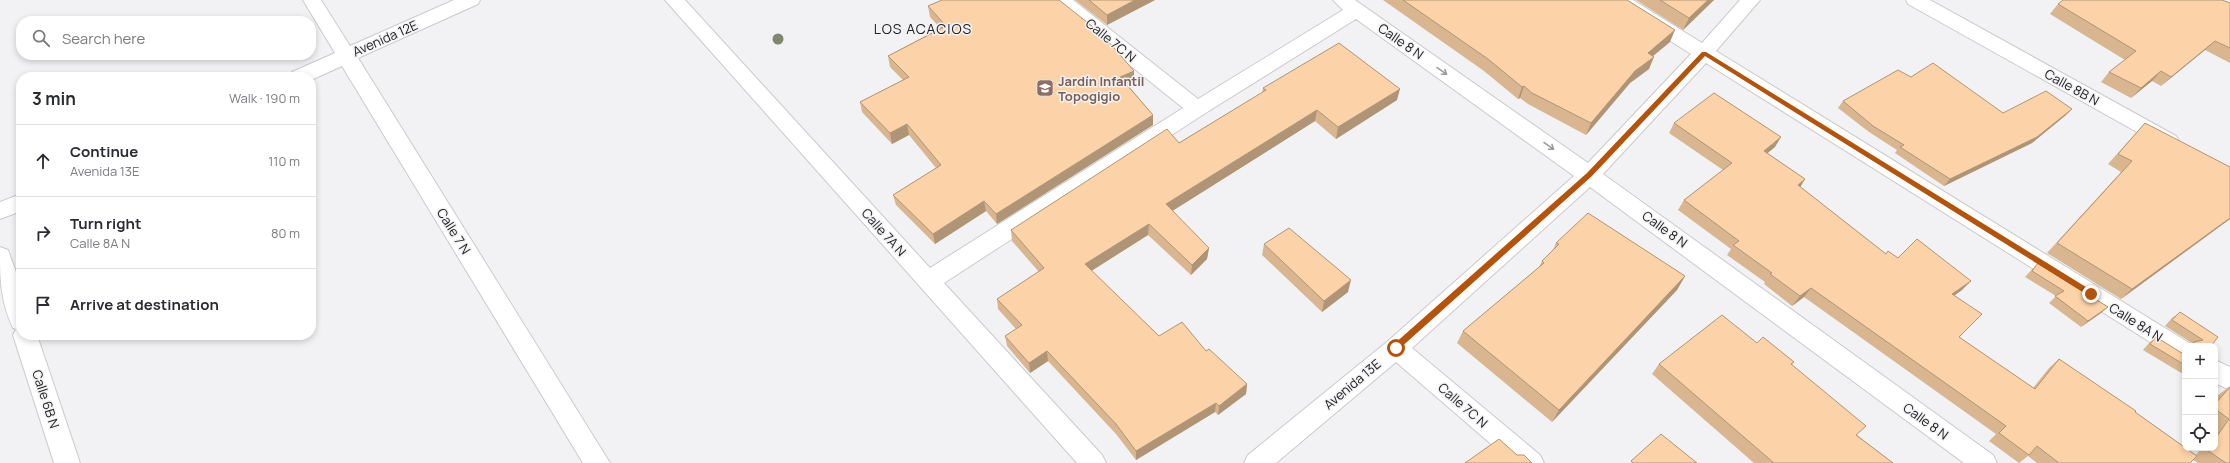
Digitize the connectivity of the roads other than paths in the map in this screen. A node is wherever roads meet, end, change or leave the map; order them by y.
1 (312, 0) edge
2 (471, 0) edge
3 (674, 0) edge
4 (1061, 0) edge
5 (1619, 0) edge
6 (1751, 0) edge
7 (1915, 0) edge
8 (1349, 5) edge
9 (1704, 53) junction
10 (346, 56) junction
11 (310, 72) edge
12 (1197, 109) junction
13 (2189, 151) edge
14 (1590, 175) junction
15 (16, 204) edge
16 (0, 211) edge
17 (0, 256) edge
18 (928, 281) junction
19 (16, 306) edge
20 (27, 340) edge
21 (1396, 348) junction
22 (2182, 350) edge
23 (2218, 372) edge
24 (2230, 380) edge
25 (67, 463) edge
26 (597, 463) edge
27 (1093, 463) edge
28 (1257, 463) edge
29 (1531, 463) edge
30 (1984, 463) edge

1 - 10 street, Calle 7 N
2 - 10 street, Avenida 12E
3 - 18 street, Calle 7A N
4 - 12 street, Calle 7C N
5 - 9 street, Calle 8A N
6 - 9 street, Avenida 13E
7 - 13 street, Calle 8B N
8 - 12 street
8 -> 14 street, Calle 8 N
9 - 14 street, Avenida 13E
9 - 22 street, Calle 8A N
10 - 11 street, Avenida 12E
10 - 26 street, Calle 7 N
12 - 18 street
14 - 21 street, Avenida 13E
14 - 30 street, Calle 8 N
15 - 16 street
17 - 19 street
18 - 27 street, Calle 7A N
20 - 25 street, Calle 6B N
21 - 28 street, Avenida 13E
21 - 29 street, Calle 7C N
23 - 24 street

